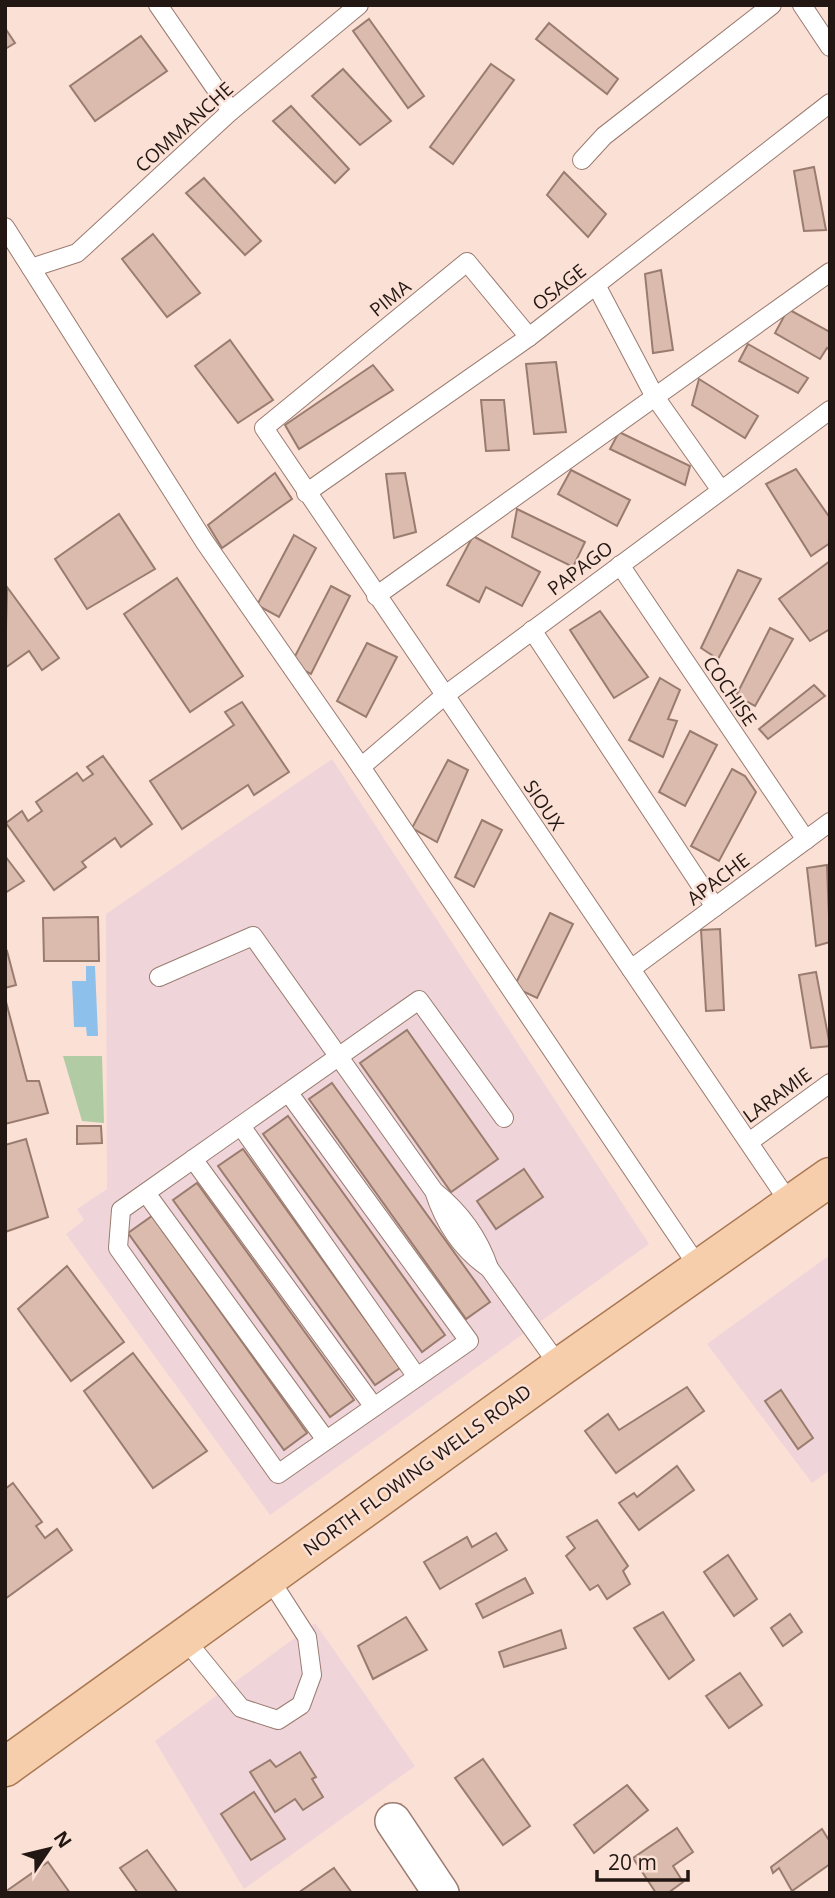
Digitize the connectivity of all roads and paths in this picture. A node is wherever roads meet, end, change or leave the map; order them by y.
1 (158, 5) edge
2 (359, 5) edge
3 (772, 5) edge
4 (802, 5) edge
5 (830, 47) edge
6 (830, 103) edge
7 (230, 111) junction
8 (582, 160) dead end
9 (5, 227) edge
10 (31, 268) junction
11 (830, 272) edge
12 (596, 285) junction
13 (529, 337) junction
14 (655, 397) junction
15 (828, 416) edge
16 (264, 428) joint
17 (720, 489) junction
18 (306, 493) junction
19 (620, 565) junction
20 (376, 596) junction
21 (532, 630) junction
22 (444, 696) junction
23 (361, 767) junction
24 (830, 822) edge
25 (806, 840) junction
26 (715, 907) junction
27 (631, 969) junction
28 (159, 977) dead end
29 (339, 1057) junction
30 (830, 1083) edge
31 (288, 1092) junction
32 (504, 1118) dead end
33 (240, 1126) junction
34 (749, 1142) junction
35 (193, 1159) junction
36 (830, 1177) edge
37 (146, 1193) junction
38 (791, 1205) junction
39 (699, 1268) junction
40 (559, 1367) junction
41 (417, 1377) junction
42 (374, 1407) junction
43 (326, 1440) junction
44 (269, 1578) junction
45 (184, 1638) junction
46 (5, 1767) edge
47 (393, 1821) dead end
48 (441, 1893) edge

1 - 7 lane
2 - 7 lane, COMMANCHE
3 - 8 lane
4 - 5 lane
6 - 12 lane, OSAGE
7 - 10 lane, COMMANCHE
9 - 10 lane
10 - 23 lane
11 - 14 lane
12 - 13 lane, OSAGE
12 - 14 lane
13 - 16 lane, PIMA
13 - 18 lane, OSAGE
14 - 17 lane
14 - 20 lane
15 - 17 lane, PAPAGO
16 - 18 lane, SIOUX
17 - 19 lane, PAPAGO
18 - 20 lane, SIOUX
19 - 21 lane, PAPAGO
19 - 25 lane, COCHISE
20 - 22 lane, SIOUX
21 - 22 lane, PAPAGO
21 - 26 lane
22 - 23 lane, PAPAGO
22 - 27 lane, SIOUX
23 - 39 lane
24 - 25 lane, APACHE
25 - 26 lane, APACHE
26 - 27 lane, APACHE
27 - 34 lane, SIOUX
28 - 29 lane
29 - 31 lane
29 - 32 lane
29 - 40 lane
30 - 34 lane, LARAMIE
31 - 33 lane
31 - 41 lane
33 - 35 lane
33 - 41 lane
34 - 38 lane, SIOUX
35 - 37 lane
35 - 42 lane
36 - 38 main road, NORTH FLOWING WELLS ROAD
37 - 43 lane
37 - 43 lane
38 - 39 main road, NORTH FLOWING WELLS ROAD
39 - 40 main road, NORTH FLOWING WELLS ROAD
40 - 44 main road, NORTH FLOWING WELLS ROAD
41 - 42 lane
42 - 43 lane
44 - 45 main road, NORTH FLOWING WELLS ROAD
44 - 45 lane
45 - 46 main road, NORTH FLOWING WELLS ROAD
47 - 48 street

